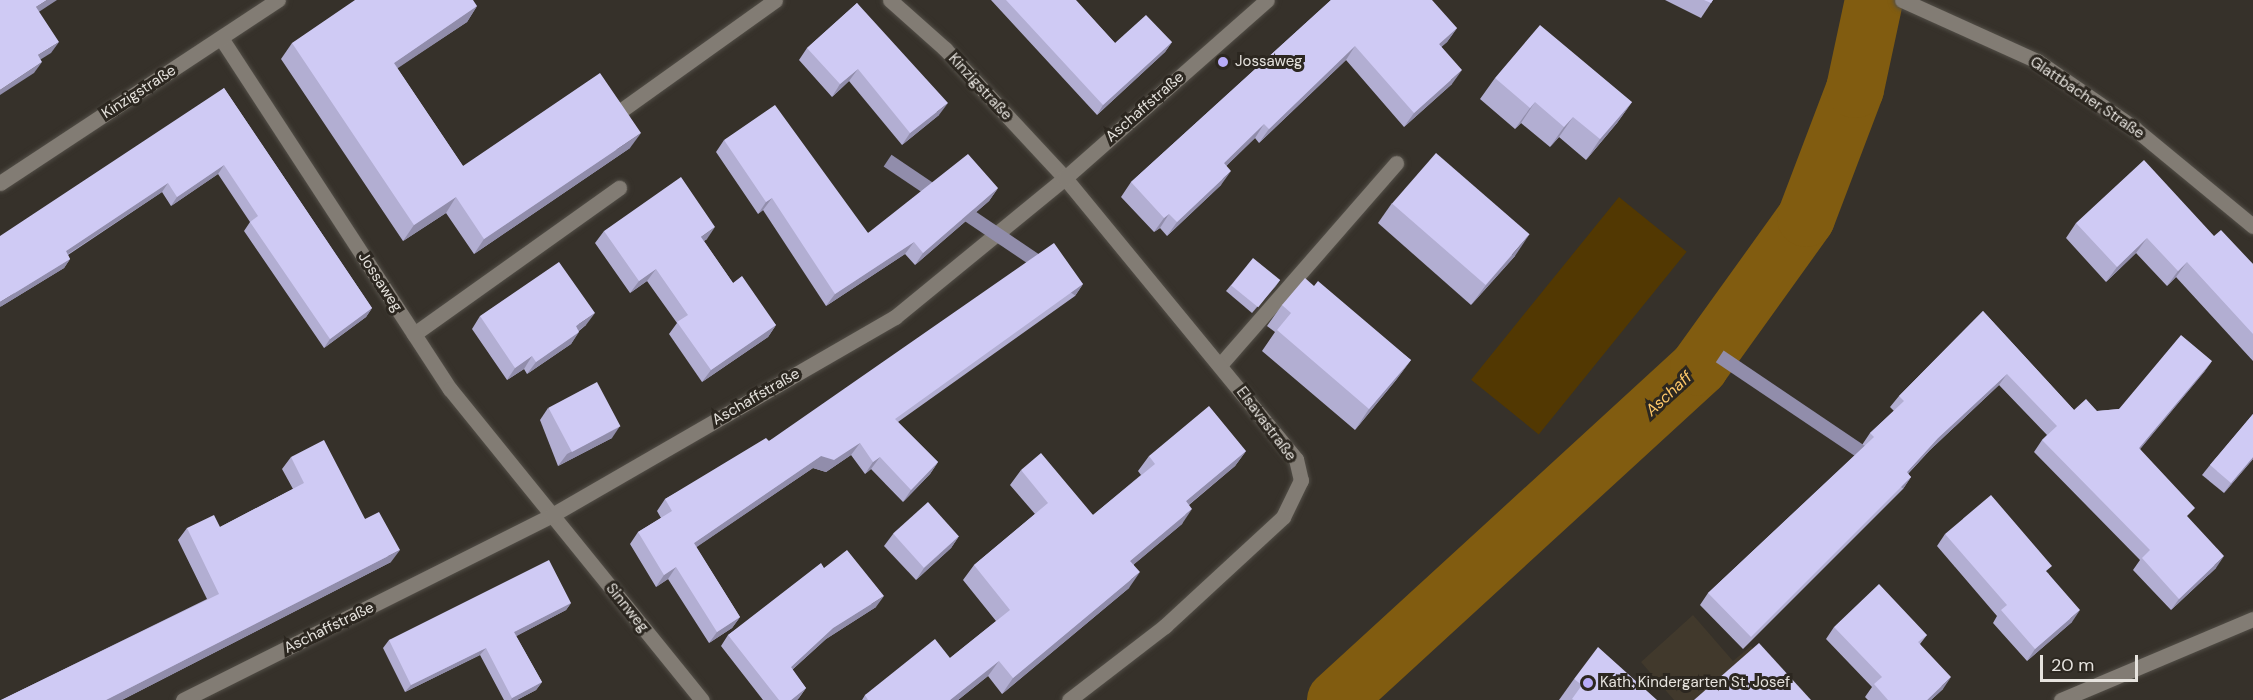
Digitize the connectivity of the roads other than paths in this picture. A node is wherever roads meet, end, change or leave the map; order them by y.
1 (278, 0) edge
2 (775, 0) edge
3 (890, 0) edge
4 (1267, 0) edge
5 (1909, 3) edge
6 (221, 38) junction
7 (622, 109) edge
8 (1396, 163) dead end
9 (1065, 178) junction
10 (0, 183) edge
11 (619, 188) dead end
12 (2253, 226) edge
13 (414, 334) junction
14 (1220, 365) junction
15 (552, 515) junction
16 (2253, 619) edge
17 (183, 700) edge
18 (702, 700) edge
19 (1069, 700) edge
20 (2061, 700) edge

1 - 6 street, Kinzigstraße
2 - 7 street
3 - 9 street, Kinzigstraße
4 - 9 street, Aschaffstraße
5 - 12 street, Glattbacher Straße
6 - 10 street, Kinzigstraße
6 - 13 street, Jossaweg
8 - 14 street
9 - 14 street, Elsavastraße
9 - 15 street, Aschaffstraße
11 - 13 street
13 - 15 street, Jossaweg
14 - 19 street, Elsavastraße
15 - 17 street, Aschaffstraße
15 - 18 street, Sinnweg
16 - 20 street

